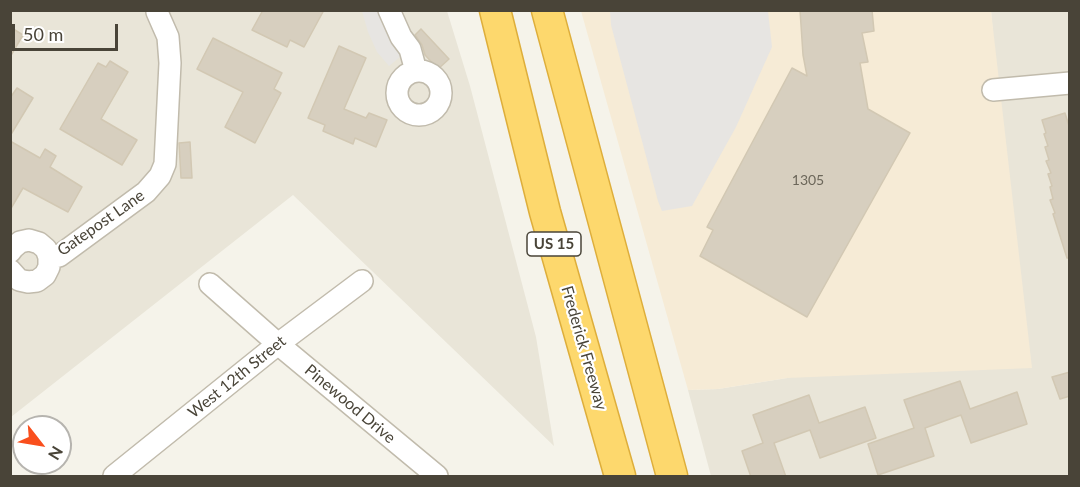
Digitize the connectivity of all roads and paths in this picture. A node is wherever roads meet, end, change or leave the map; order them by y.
1 (389, 10) edge
2 (495, 10) edge
3 (547, 10) edge
4 (153, 11) edge
5 (416, 71) dead end
6 (1070, 83) edge
7 (993, 90) dead end
8 (10, 252) edge
9 (50, 257) junction
10 (10, 270) edge
11 (362, 281) dead end
12 (210, 284) dead end
13 (278, 344) junction
14 (114, 477) edge
15 (436, 477) edge
16 (620, 477) edge
17 (672, 477) edge

1 - 5 street
2 - 16 highway, Frederick Freeway / US 15
3 - 17 highway, US 15
4 - 9 street, Gatepost Lane
6 - 7 street
8 - 9 street, Gatepost Lane
9 - 10 street, Gatepost Lane
11 - 13 street, West 12th Street
12 - 13 street, Pinewood Drive
13 - 14 street, West 12th Street
13 - 15 street, Pinewood Drive

